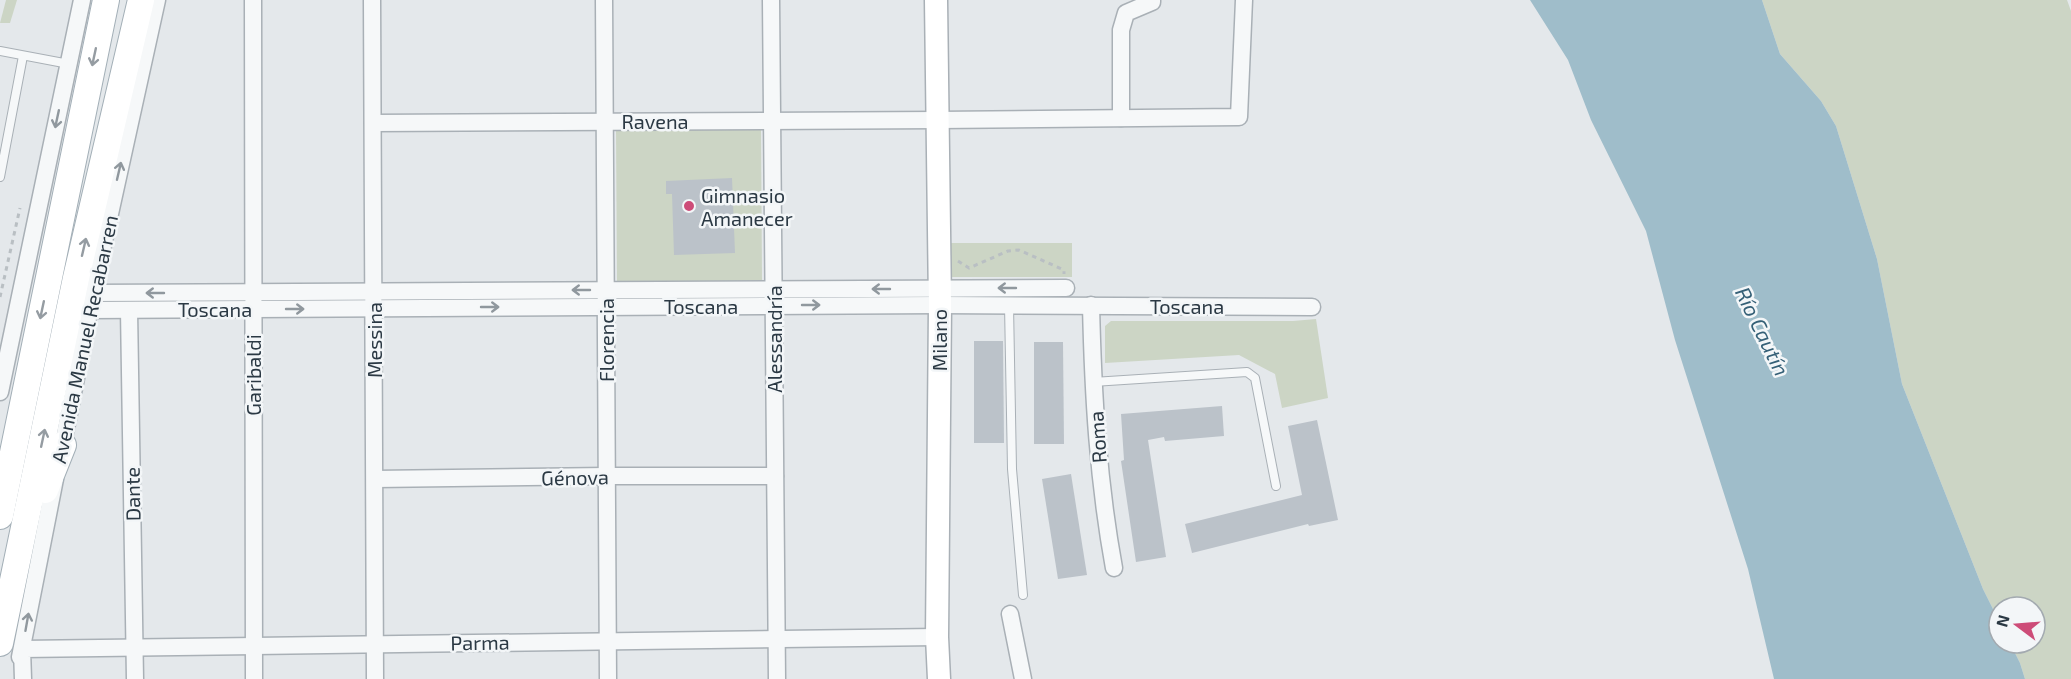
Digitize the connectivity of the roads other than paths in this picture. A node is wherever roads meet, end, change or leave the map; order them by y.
1 (82, 0) edge
2 (106, 0) edge
3 (141, 0) edge
4 (157, 0) edge
5 (253, 0) edge
6 (372, 0) edge
7 (604, 0) edge
8 (771, 0) edge
9 (936, 0) edge
10 (1152, 0) edge
11 (1244, 0) edge
12 (0, 51) edge
13 (23, 56) junction
14 (69, 64) junction
15 (1121, 118) junction
16 (938, 120) junction
17 (605, 121) junction
18 (772, 121) junction
19 (372, 123) junction
20 (0, 177) edge
21 (1065, 282) road end
22 (773, 297) junction
23 (940, 297) junction
24 (606, 298) junction
25 (373, 300) junction
26 (253, 301) junction
27 (91, 302) junction
28 (1009, 304) junction
29 (1091, 305) junction
30 (1312, 307) dead end
31 (129, 310) junction
32 (1093, 382) junction
33 (0, 392) edge
34 (63, 445) junction
35 (607, 476) junction
36 (775, 476) junction
37 (375, 479) junction
38 (1276, 486) dead end
39 (0, 516) edge
40 (19, 557) junction
41 (1114, 568) dead end
42 (1023, 595) dead end
43 (1010, 614) dead end
44 (937, 637) junction
45 (776, 639) junction
46 (608, 641) junction
47 (375, 644) junction
48 (254, 645) junction
49 (11, 646) edge
50 (135, 646) junction
51 (15, 679) edge
52 (23, 679) edge
53 (135, 679) edge
54 (254, 679) edge
55 (375, 679) edge
56 (608, 679) edge
57 (777, 679) edge
58 (939, 679) edge
59 (1023, 679) edge

1 - 14 street
2 -> 39 main road
40 -> 3 main road, Avenida Manuel Recabarren
27 -> 4 street, Avenida Manuel Recabarren
5 - 26 street, Garibaldi
6 - 19 street, Messina
7 - 17 street, Florencia
8 - 18 street, Alessandría
9 - 16 street, Milano
10 - 15 street
11 - 15 street, Ravena
12 - 13 lane
13 - 14 lane
13 - 20 lane
14 -> 33 street
15 - 16 street, Ravena
16 - 18 street, Ravena
16 - 23 street, Milano
17 - 18 street, Ravena
17 - 19 street, Ravena
17 - 24 street, Florencia
18 - 22 street, Alessandría
19 - 25 street, Messina
21 -> 23 street, Toscana
22 - 23 street, Toscana
22 - 24 street, Toscana
22 - 36 street, Alessandría
23 - 28 street, Toscana
23 - 44 street, Milano
24 - 25 street, Toscana
24 - 35 street, Florencia
25 - 26 street, Toscana
25 - 37 street, Messina
26 -> 27 street, Toscana
26 - 31 street, Toscana
26 - 48 street, Garibaldi
27 - 31 street, Toscana
27 - 34 street, Avenida Manuel Recabarren
28 - 29 street, Toscana
28 - 42 lane
29 - 30 street, Toscana
29 - 32 street, Roma
31 - 50 street, Dante
32 - 38 lane
32 - 41 street, Roma
34 - 40 main road
49 -> 34 street, Avenida Manuel Recabarren
35 - 36 street, Génova
35 - 37 street, Génova
35 - 46 street, Florencia
36 - 45 street, Alessandría
37 - 47 street, Messina
40 - 49 main road, Avenida Manuel Recabarren
43 - 59 street
44 - 45 street, Parma
44 - 58 street, Milano
45 - 46 street, Parma
45 - 57 street, Alessandría
46 - 47 street, Parma
46 - 56 street, Florencia
47 - 48 street, Parma
47 - 55 street, Messina
48 - 50 street, Parma
48 - 54 street, Garibaldi
49 - 50 street, Parma
49 - 51 street, Avenida Manuel Recabarren
49 - 52 street
50 - 53 street, Dante

